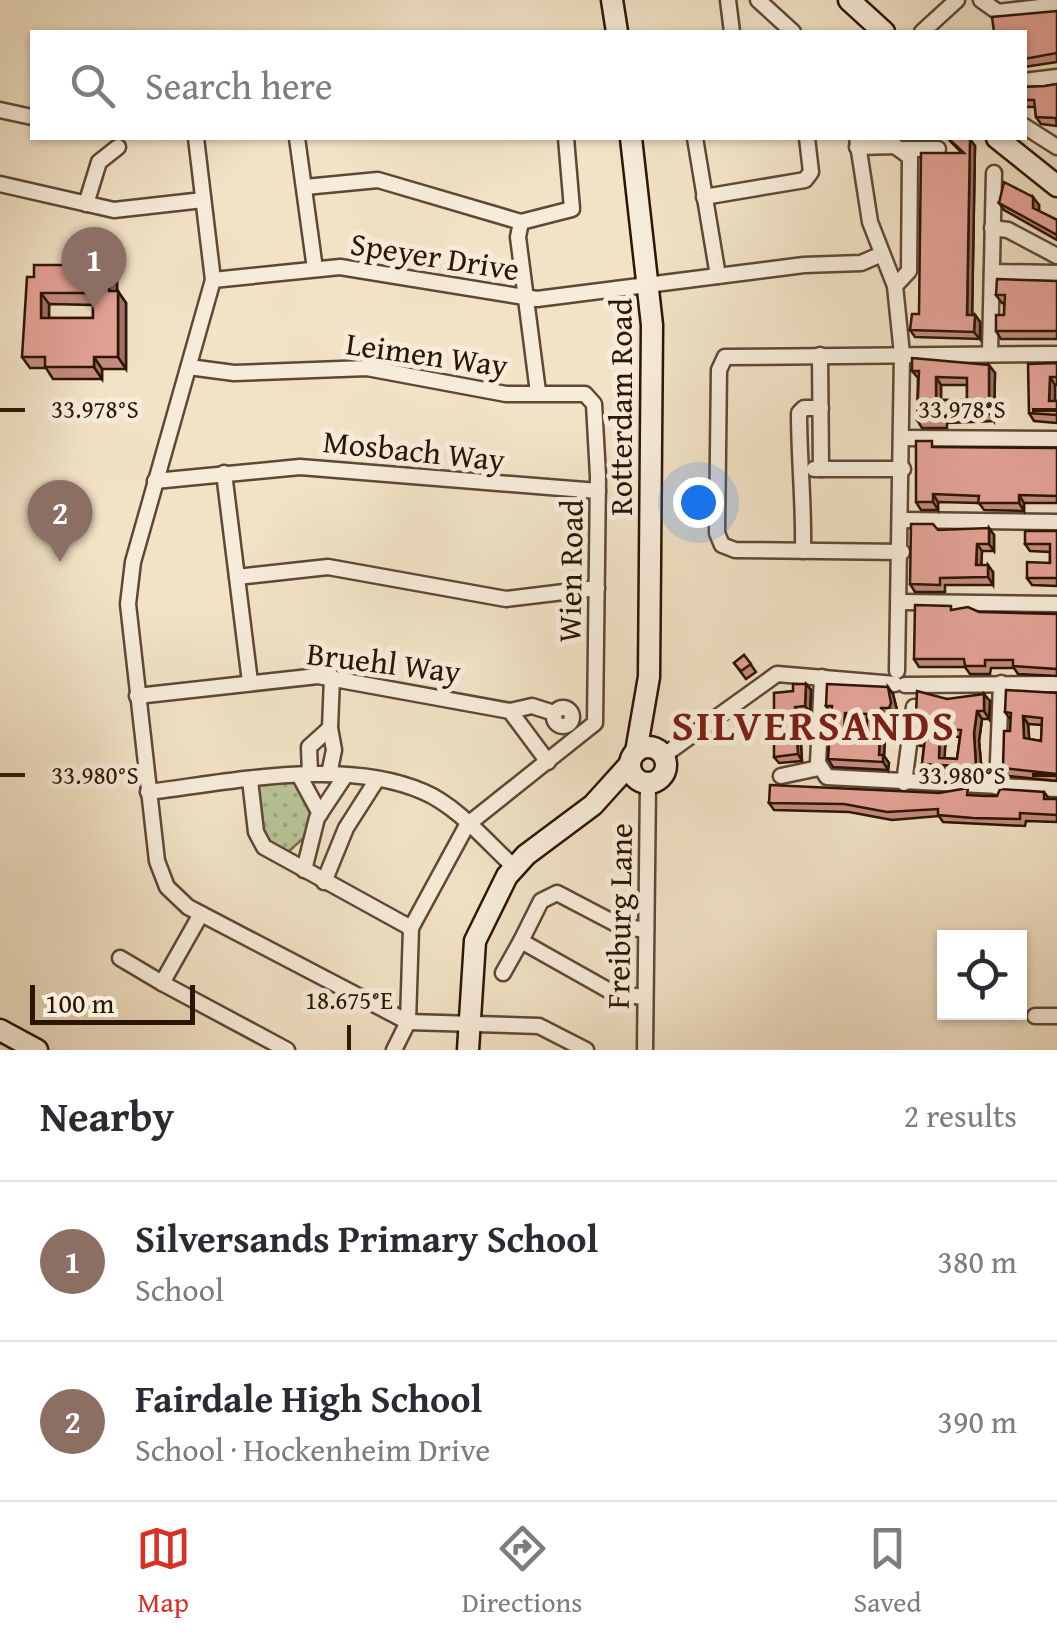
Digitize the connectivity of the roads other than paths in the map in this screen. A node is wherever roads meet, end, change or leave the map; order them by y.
1 (612, 0) edge
2 (728, 0) edge
3 (758, 0) edge
4 (849, 0) edge
5 (980, 0) edge
6 (953, 4) edge
7 (1057, 5) edge
8 (936, 25) edge
9 (617, 30) edge
10 (732, 30) edge
11 (792, 30) edge
12 (882, 30) edge
13 (1057, 77) edge
14 (1027, 81) edge
15 (0, 110) edge
16 (30, 117) edge
17 (1027, 128) edge
18 (196, 140) edge
19 (297, 140) edge
20 (566, 140) edge
21 (631, 140) edge
22 (695, 140) edge
23 (808, 140) edge
24 (1000, 140) edge
25 (857, 142) edge
26 (118, 147) dead end
27 (1057, 147) edge
28 (904, 149) junction
29 (938, 150) edge
30 (994, 173) dead end
31 (0, 184) edge
32 (1057, 186) edge
33 (305, 187) junction
34 (704, 197) junction
35 (203, 200) junction
36 (86, 204) junction
37 (521, 222) junction
38 (992, 228) junction
39 (882, 254) junction
40 (1057, 256) edge
41 (315, 268) junction
42 (992, 272) junction
43 (1057, 273) edge
44 (718, 276) junction
45 (212, 280) junction
46 (650, 286) junction
47 (895, 286) junction
48 (524, 300) junction
49 (990, 352) junction
50 (902, 354) junction
51 (1057, 354) edge
52 (820, 355) junction
53 (188, 367) junction
54 (538, 392) junction
55 (821, 408) junction
56 (904, 438) junction
57 (1057, 440) edge
58 (822, 469) junction
59 (903, 469) junction
60 (805, 470) junction
61 (224, 473) junction
62 (154, 480) junction
63 (598, 491) junction
64 (903, 520) junction
65 (1057, 522) edge
66 (803, 551) junction
67 (902, 552) junction
68 (237, 577) junction
69 (597, 588) junction
70 (902, 602) junction
71 (1057, 604) edge
72 (332, 677) junction
73 (822, 677) junction
74 (648, 678) junction
75 (901, 678) junction
76 (250, 682) junction
77 (1000, 683) junction
78 (1057, 684) edge
79 (136, 696) junction
80 (914, 707) edge
81 (510, 711) junction
82 (554, 713) dead end
83 (330, 728) junction
84 (662, 755) junction
85 (632, 758) junction
86 (548, 762) junction
87 (819, 768) junction
88 (305, 774) junction
89 (337, 775) junction
90 (781, 776) dead end
91 (250, 780) junction
92 (376, 780) junction
93 (904, 782) junction
94 (645, 783) junction
95 (996, 786) junction
96 (1057, 790) edge
97 (148, 792) junction
98 (593, 805) junction
99 (320, 814) junction
100 (467, 825) junction
101 (307, 846) junction
102 (281, 858) junction
103 (513, 866) junction
104 (304, 870) junction
105 (324, 882) junction
106 (201, 914) junction
107 (412, 928) junction
108 (646, 930) junction
109 (521, 941) junction
110 (120, 958) dead end
111 (503, 972) dead end
112 (162, 982) junction
113 (645, 998) junction
114 (1036, 1016) dead end
115 (1057, 1016) edge
116 (408, 1022) junction
117 (469, 1025) junction
118 (0, 1030) edge
119 (37, 1050) edge
120 (287, 1050) edge
121 (394, 1050) edge
122 (468, 1050) edge
123 (586, 1050) edge
124 (645, 1050) edge

1 - 9 street
2 - 10 street
3 - 11 street
4 - 12 street
5 - 7 street
6 - 8 street
13 - 14 street
15 - 16 street
17 - 27 street
18 - 35 street
19 - 33 street
20 - 37 street
21 - 46 street, Rotterdam Road
22 - 34 street
23 - 34 street
24 - 32 street
25 - 28 street
25 - 39 street
26 - 36 street
28 - 29 street
28 - 47 street
30 - 38 street
31 - 36 street
33 - 37 street
33 - 41 street
34 - 44 street
35 - 36 street
35 - 45 street
37 - 48 street
38 - 40 street
38 - 42 street
39 - 44 street, Speyer Drive
39 - 47 street
41 - 45 street, Speyer Drive
41 - 48 street, Speyer Drive
42 - 43 street
42 - 49 street
44 - 46 street, Speyer Drive
45 - 53 street
46 - 48 street, Speyer Drive
46 - 74 street, Rotterdam Road
47 - 50 street
48 - 54 street
49 - 50 street
49 - 51 street
50 - 52 street
50 - 56 street
52 - 55 street
52 - 66 street
53 - 54 street, Leimen Way
53 - 62 street
54 - 63 street, Wien Road
55 - 58 street
55 - 60 street
56 - 57 street
56 - 59 street
58 - 59 street
58 - 60 street
59 - 64 street
60 - 66 street
61 - 62 street, Mosbach Way
61 - 63 street, Mosbach Way
61 - 68 street
62 - 79 street
63 - 69 street, Wien Road
64 - 65 street
64 - 67 street
66 - 67 street
67 - 70 street
68 - 69 street
68 - 76 street
69 - 86 street, Wien Road
70 - 71 street
70 - 75 street
72 - 76 street, Bruehl Way
72 - 81 street, Bruehl Way
72 - 83 street
73 - 75 street
73 - 84 street
73 - 87 street
74 - 84 street, Rotterdam Road
74 - 85 street, Rotterdam Road
75 - 77 street
76 - 79 street, Bruehl Way
77 - 78 street
77 - 95 street
79 - 97 street
80 - 93 street
81 - 82 street, Bruehl Way
81 - 86 street
83 - 88 street
83 - 89 street
84 - 85 street
84 - 94 street
85 - 94 street
85 - 98 street
86 - 100 street, Wien Road
87 - 90 street
87 - 93 street
88 - 89 street
88 - 91 street
88 - 99 street
89 - 92 street
89 - 99 street
91 - 97 street
91 - 102 street
92 - 100 street
92 - 105 street
93 - 95 street
94 - 98 street
94 - 108 street, Freiburg Lane
95 - 96 street
97 - 106 street
98 - 103 street
99 - 101 street
100 - 103 street
100 - 107 street, Wien Road
101 - 102 street
101 - 104 street
102 - 104 street
103 - 117 street
104 - 105 street
105 - 107 street
106 - 112 street
106 - 116 street
107 - 116 street, Wien Road
108 - 109 street
108 - 113 street, Freiburg Lane
109 - 111 street
109 - 113 street
110 - 112 street
112 - 120 street
113 - 124 street, Freiburg Lane
114 - 115 street
116 - 117 street
116 - 121 street
117 - 122 street
117 - 123 street
118 - 119 street

